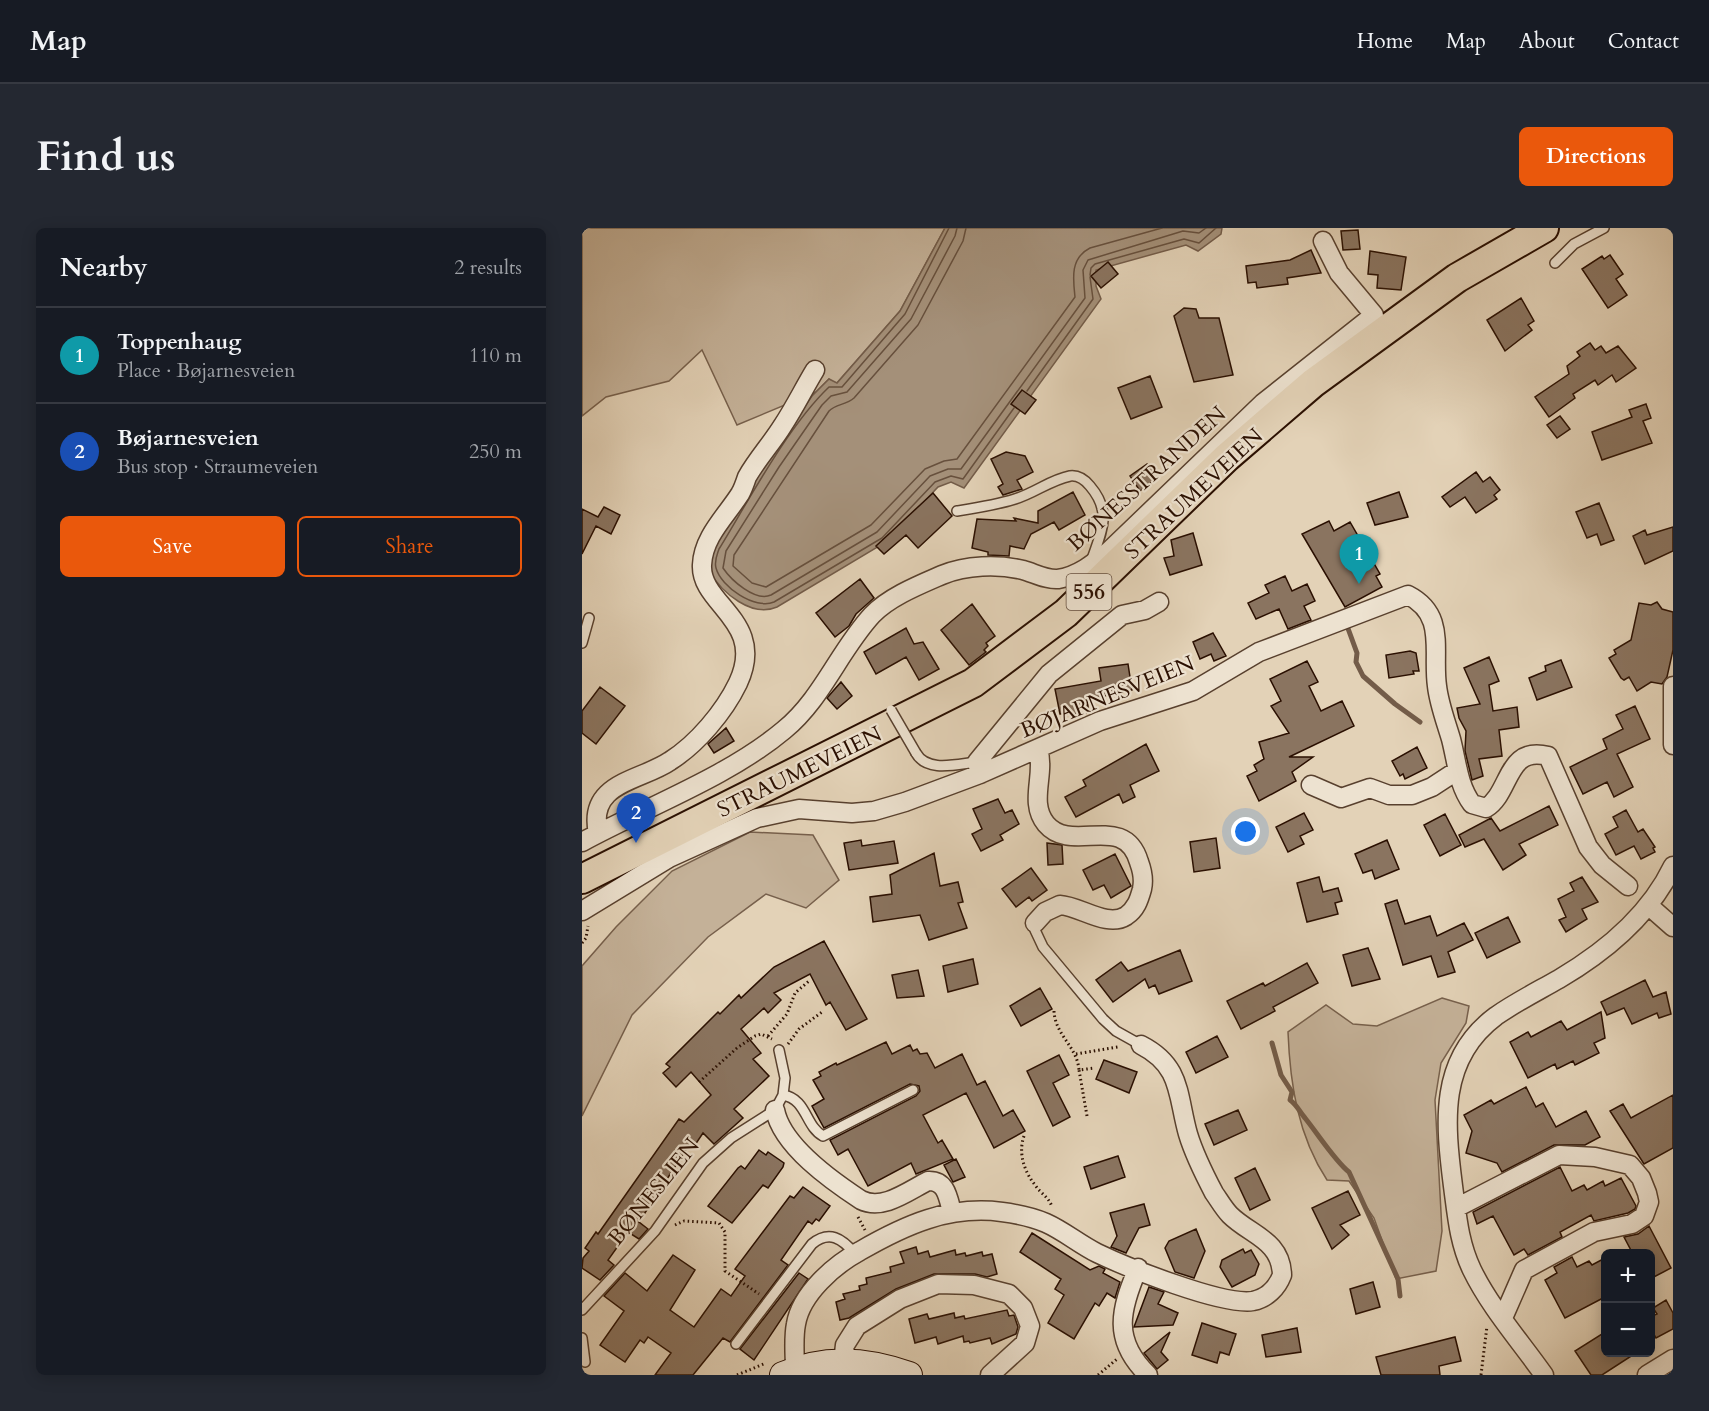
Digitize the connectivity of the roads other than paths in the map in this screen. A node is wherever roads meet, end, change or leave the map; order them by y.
1 (1544, 228) edge
2 (1604, 228) edge
3 (1323, 241) dead end
4 (1554, 263) dead end
5 (815, 370) dead end
6 (957, 511) dead end
7 (1090, 566) junction
8 (1159, 602) dead end
9 (589, 618) dead end
10 (582, 643) edge
11 (1673, 686) edge
12 (891, 710) dead end
13 (1673, 745) edge
14 (1038, 749) junction
15 (978, 768) junction
16 (1458, 770) junction
17 (1311, 785) dead end
18 (590, 838) edge
19 (1673, 866) edge
20 (582, 879) edge
21 (1628, 886) dead end
22 (1648, 905) junction
23 (585, 916) edge
24 (1035, 924) joint
25 (1673, 927) edge
26 (1141, 1045) joint
27 (779, 1050) road end
28 (913, 1090) dead end
29 (779, 1103) junction
30 (1456, 1208) junction
31 (952, 1212) junction
32 (855, 1254) junction
33 (1138, 1268) junction
34 (582, 1310) edge
35 (1500, 1313) junction
36 (582, 1338) edge
37 (736, 1344) dead end
38 (1673, 1359) edge
39 (585, 1362) dead end
40 (843, 1362) junction
41 (789, 1372) edge
42 (909, 1375) edge
43 (990, 1375) edge
44 (1148, 1375) edge
45 (1544, 1375) edge
46 (1647, 1375) edge

1 - 20 main road, STRAUMEVEIEN / 556
2 - 4 lane
3 - 7 street, BØNESSTRANDEN
5 - 18 street, BØNESSTRANDEN
6 - 7 lane
7 - 18 street, BØNESSTRANDEN
8 - 15 street, BØJARNESVEIEN
9 - 10 lane
11 - 13 street
12 - 15 lane, BØJARNESVEIEN, bridge
14 - 15 street, BØJARNESVEIEN
14 - 16 street, BØJARNESVEIEN
14 - 24 street
15 - 23 street, BØJARNESVEIEN
16 - 17 street
16 - 21 street, BØJARNESVEIEN
19 - 22 street
22 - 25 street
22 - 30 street
24 - 26 lane
26 - 33 street
27 - 29 lane
28 - 29 lane
29 - 31 street
29 - 34 lane, BØNESLIEN
30 - 35 street
30 - 35 street
31 - 32 street
31 - 33 street
32 - 37 lane
32 - 41 street
33 - 44 street
35 - 45 street
36 - 39 lane
38 - 46 street
40 - 41 street
40 - 42 street
40 - 43 street

